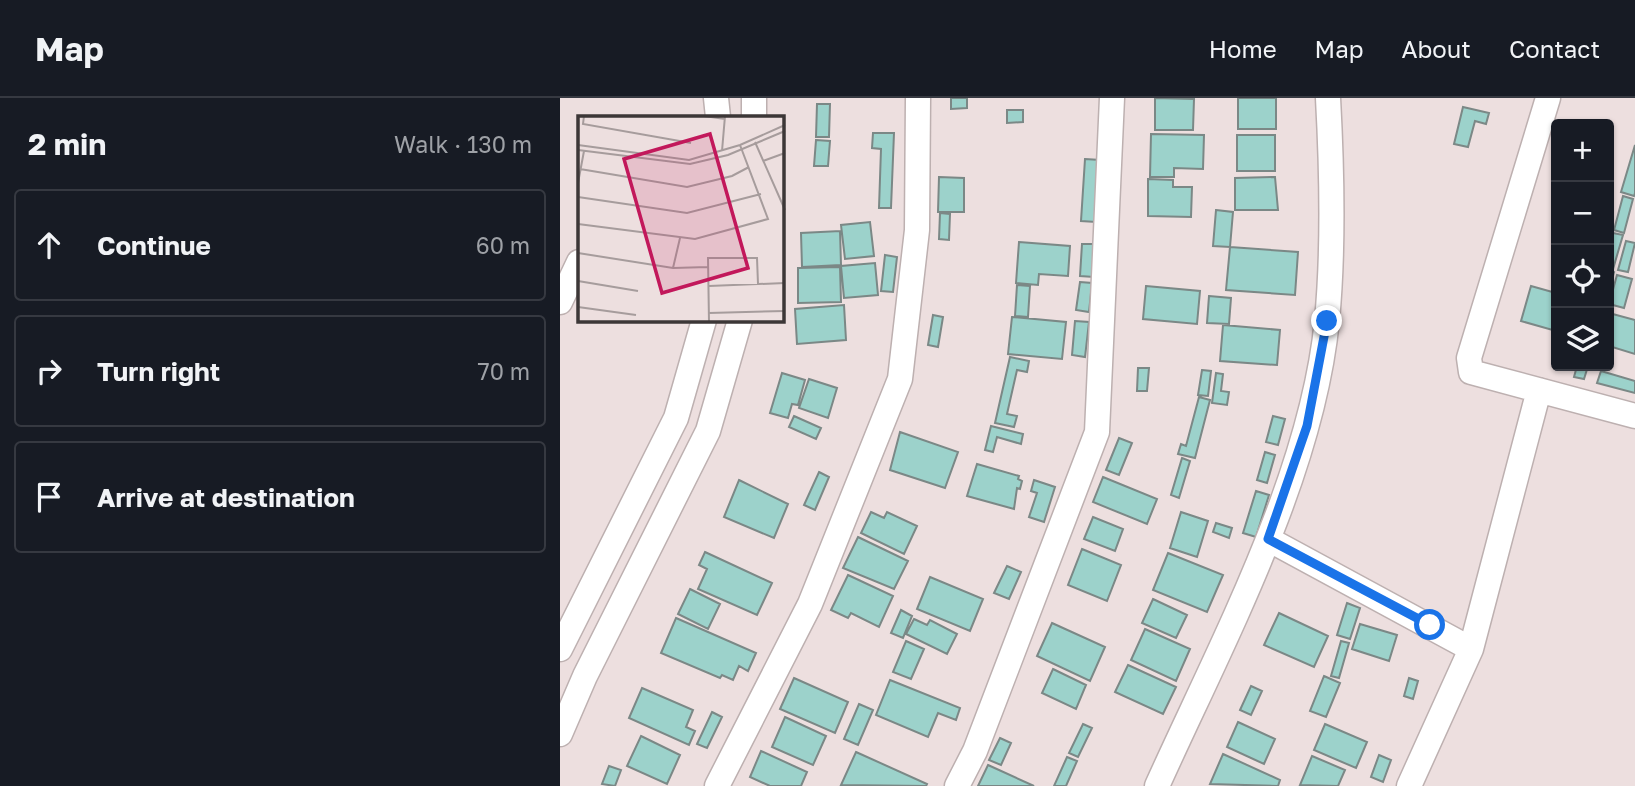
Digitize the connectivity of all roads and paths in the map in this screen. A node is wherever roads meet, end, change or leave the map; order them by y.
1 (716, 98) edge
2 (754, 98) edge
3 (918, 98) edge
4 (1112, 98) edge
5 (1328, 98) edge
6 (1548, 98) edge
7 (718, 116) edge
8 (754, 116) edge
9 (578, 264) edge
10 (560, 302) edge
11 (703, 322) edge
12 (739, 322) edge
13 (1539, 390) junction
14 (1635, 416) edge
15 (1268, 539) junction
16 (560, 649) edge
17 (1471, 649) junction
18 (560, 734) edge
19 (717, 786) edge
20 (957, 786) edge
21 (1157, 786) edge
22 (1409, 786) edge

1 - 7 street
2 - 8 street
3 - 19 street
4 - 20 street
5 - 15 street
6 - 13 street
9 - 10 street
11 - 16 street
12 - 18 street
13 - 14 street
13 - 17 street
15 - 17 street
15 - 21 street
17 - 22 street

